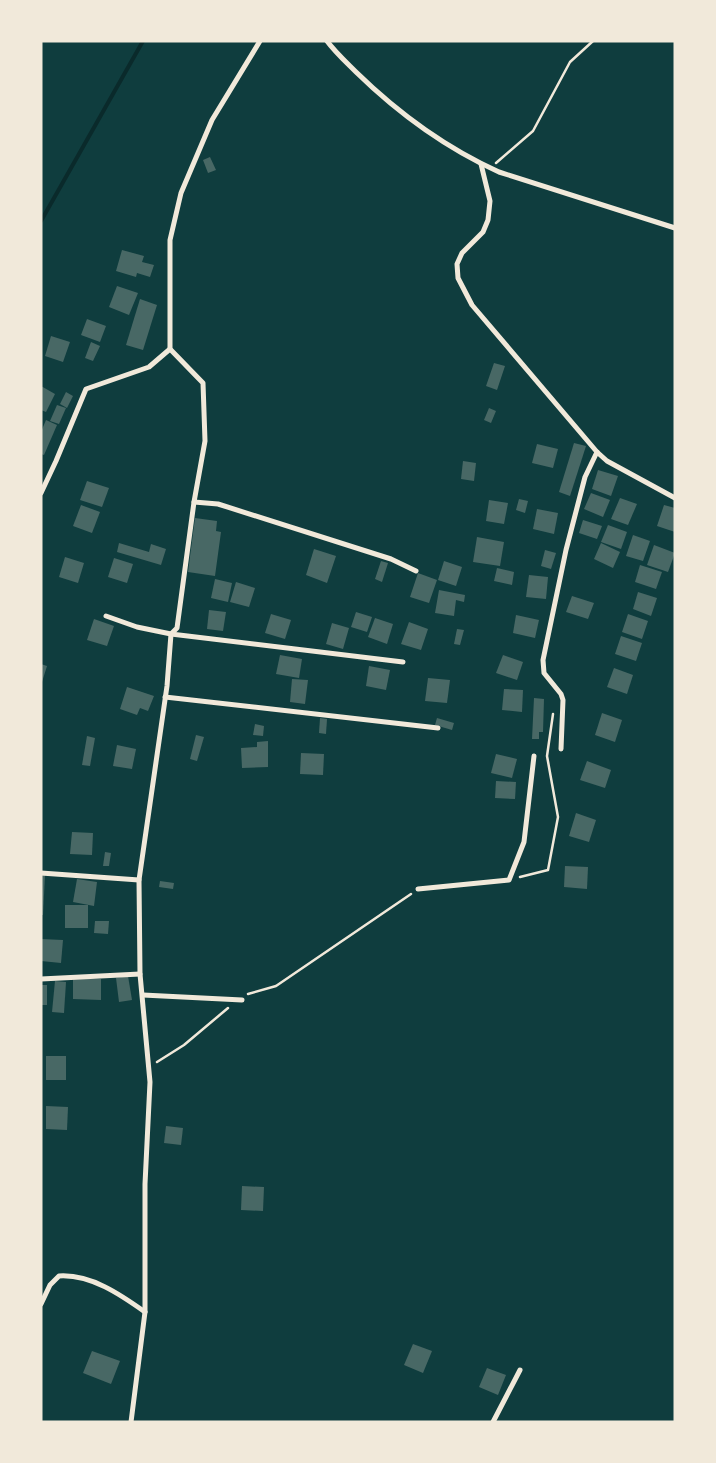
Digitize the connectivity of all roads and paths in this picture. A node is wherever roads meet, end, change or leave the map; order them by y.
1 (260, 41) edge
2 (327, 41) edge
3 (593, 41) edge
4 (482, 164) junction
5 (490, 168) junction
6 (675, 228) edge
7 (170, 349) junction
8 (597, 452) junction
9 (41, 493) edge
10 (675, 498) edge
11 (194, 502) junction
12 (416, 571) dead end
13 (106, 616) dead end
14 (171, 634) junction
15 (403, 662) dead end
16 (165, 697) junction
17 (554, 707) dead end
18 (438, 728) dead end
19 (562, 749) dead end
20 (534, 756) dead end
21 (41, 873) edge
22 (139, 880) junction
23 (509, 880) junction
24 (418, 889) joint
25 (140, 974) junction
26 (41, 979) edge
27 (143, 995) junction
28 (242, 1000) junction
29 (149, 1066) junction
30 (41, 1304) edge
31 (145, 1312) junction
32 (520, 1370) dead end
33 (131, 1422) edge
34 (493, 1422) edge

1 - 7 street
2 - 4 street
3 - 5 path
4 - 5 street
4 - 8 street
5 - 6 street
7 - 9 street
7 - 11 street
8 - 10 street
8 - 19 street
11 - 12 street
11 - 14 street
13 - 14 street
14 - 15 street
14 - 16 street
16 - 18 street
16 - 22 street
17 - 23 path
20 - 23 street
21 - 22 street
22 - 25 street
23 - 24 street
24 - 28 path
25 - 26 street
25 - 27 street
27 - 28 street
27 - 29 street
28 - 29 path
29 - 31 street
30 - 31 street
31 - 33 street
32 - 34 street

